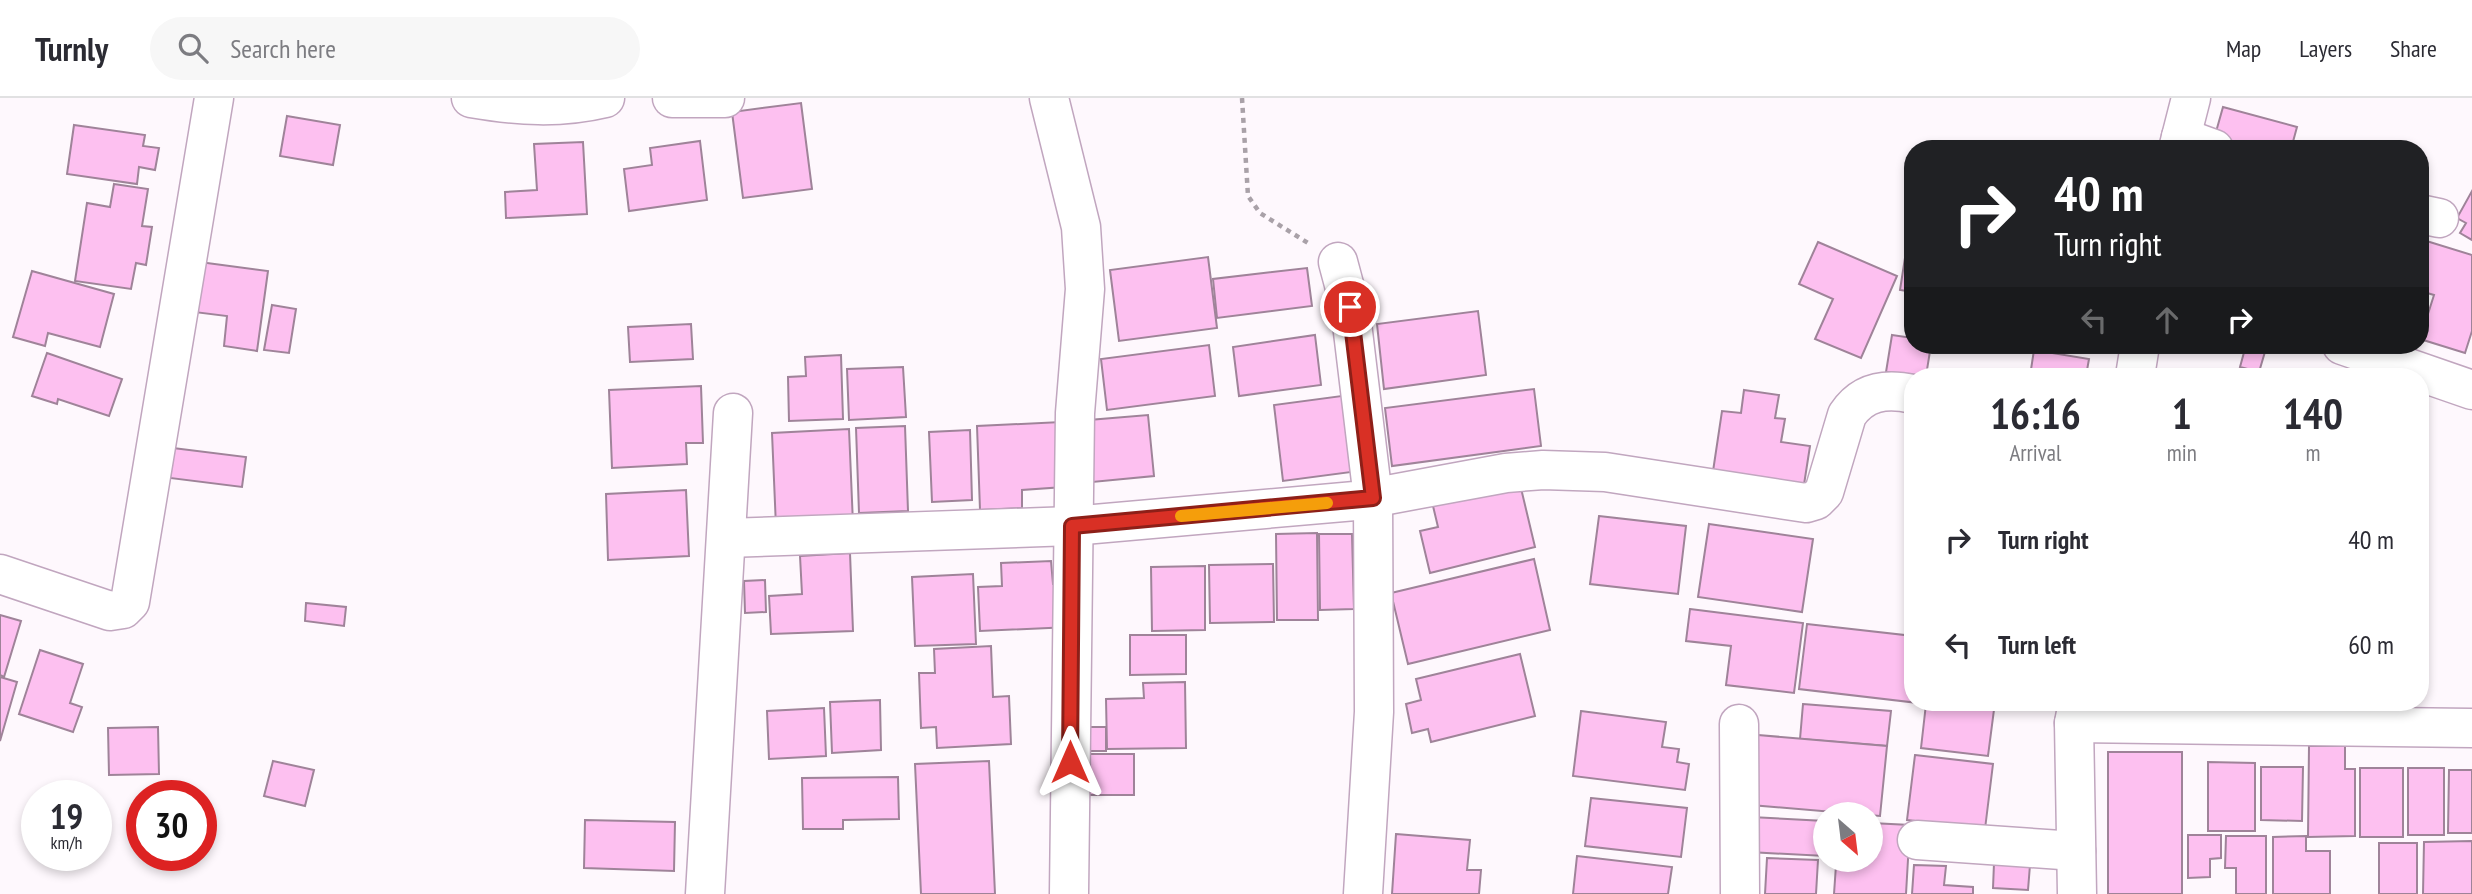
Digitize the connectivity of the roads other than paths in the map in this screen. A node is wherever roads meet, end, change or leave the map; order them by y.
1 (214, 98) edge
2 (471, 98) edge
3 (606, 98) edge
4 (672, 98) edge
5 (725, 98) edge
6 (1049, 98) edge
7 (2191, 98) edge
8 (2191, 140) edge
9 (1338, 262) road end
10 (2368, 354) edge
11 (2408, 368) edge
12 (2429, 375) edge
13 (2472, 390) edge
14 (1904, 392) edge
15 (733, 412) dead end
16 (1373, 498) junction
17 (1072, 526) junction
18 (727, 538) junction
19 (0, 573) edge
20 (2076, 712) edge
21 (1739, 724) dead end
22 (2472, 728) edge
23 (1917, 840) dead end
24 (2076, 851) junction
25 (705, 894) edge
26 (1069, 894) edge
27 (1363, 894) edge
28 (1740, 894) edge
29 (2077, 894) edge

1 - 19 street
2 - 3 street
4 - 5 street
6 - 17 street
7 - 8 street
9 - 16 street
10 - 11 street
12 - 13 street
14 - 16 street
15 - 18 street
16 - 17 street
16 - 27 street
17 - 18 street
17 - 26 street
18 - 25 street
20 - 22 street
20 - 24 street
21 - 28 street
23 - 24 street
24 - 29 street

